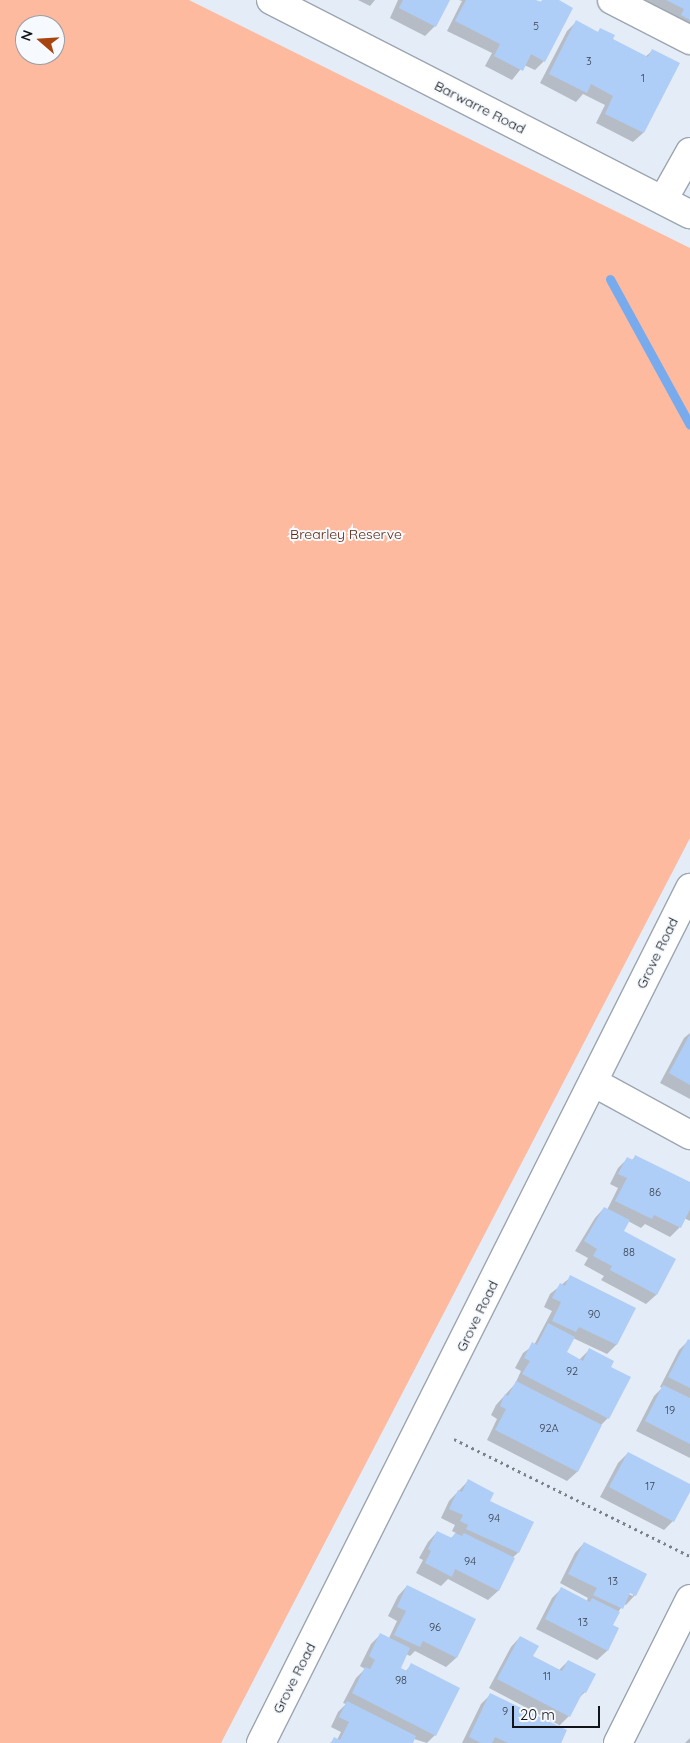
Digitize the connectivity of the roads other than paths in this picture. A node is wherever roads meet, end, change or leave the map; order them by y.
1 (271, 0) edge
2 (612, 0) edge
3 (690, 40) edge
4 (690, 152) edge
5 (663, 200) junction
6 (689, 212) edge
7 (690, 888) edge
8 (593, 1082) junction
9 (690, 1135) edge
10 (688, 1606) edge
11 (261, 1743) edge
12 (618, 1743) edge

1 - 5 street, Barwarre Road
2 - 3 street
4 - 5 street
5 - 6 street, Barwarre Road
7 - 8 street, Grove Road
8 - 9 street
8 - 11 street, Grove Road
10 - 12 street

